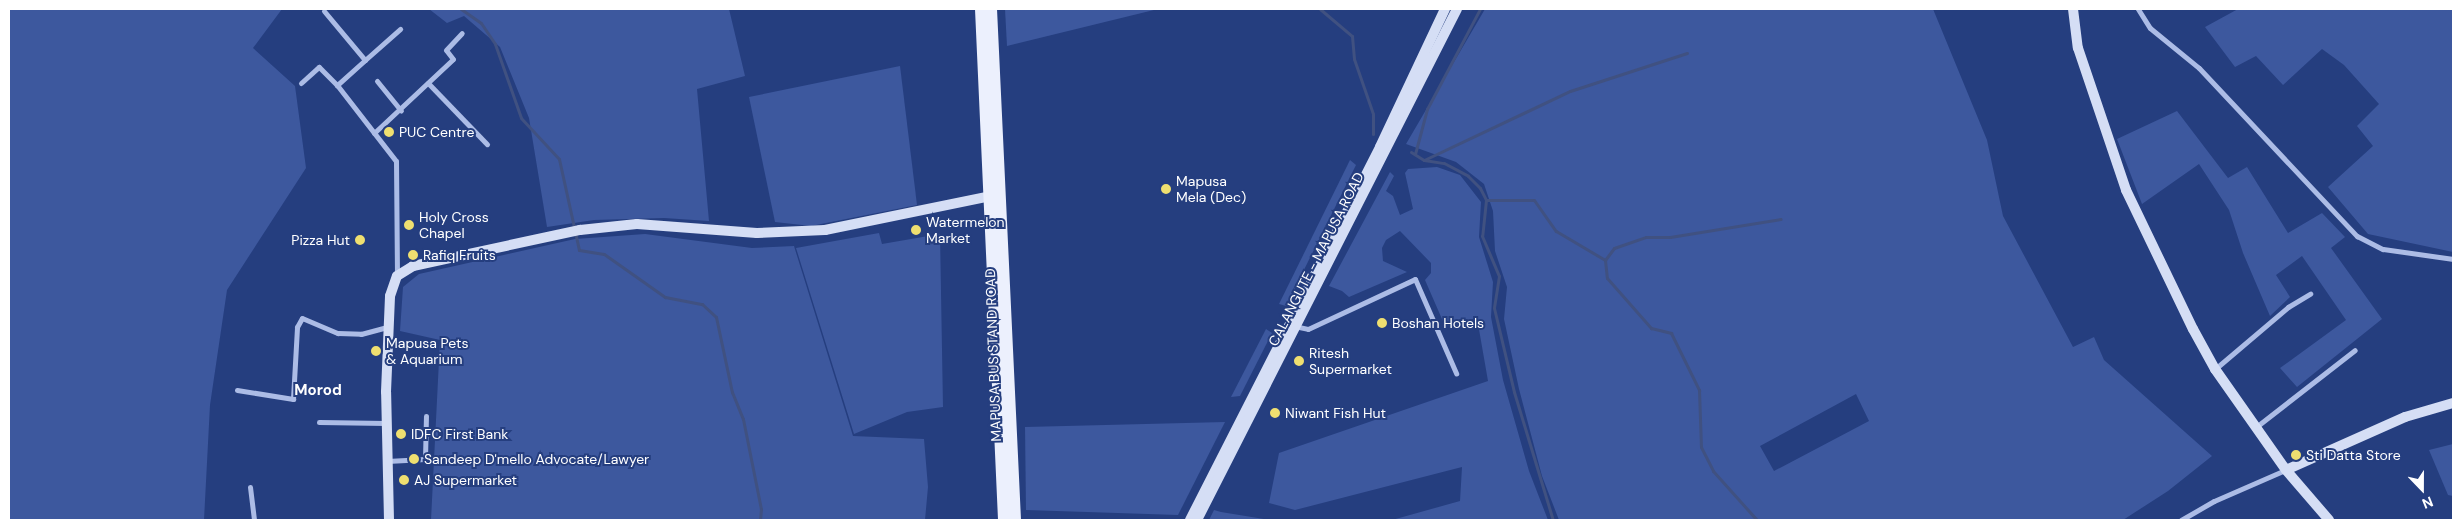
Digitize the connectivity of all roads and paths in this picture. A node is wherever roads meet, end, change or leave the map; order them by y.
1 (981, 9) edge
2 (991, 9) edge
3 (1444, 9) edge
4 (1457, 9) edge
5 (2073, 9) edge
6 (2138, 9) edge
7 (324, 11) dead end
8 (400, 29) dead end
9 (462, 33) dead end
10 (365, 60) junction
11 (377, 81) dead end
12 (428, 83) junction
13 (301, 84) dead end
14 (337, 85) junction
15 (401, 111) junction
16 (374, 133) junction
17 (487, 144) dead end
18 (996, 195) junction
19 (2453, 260) edge
20 (397, 276) junction
21 (2310, 294) dead end
22 (1293, 326) junction
23 (388, 328) junction
24 (2355, 350) dead end
25 (2215, 369) junction
26 (1456, 373) dead end
27 (237, 390) dead end
28 (2453, 403) edge
29 (426, 416) dead end
30 (319, 422) dead end
31 (386, 423) junction
32 (2256, 427) junction
33 (387, 461) junction
34 (2286, 470) junction
35 (250, 487) dead end
36 (254, 520) edge
37 (389, 520) edge
38 (1004, 520) edge
39 (1015, 520) edge
40 (1190, 520) edge
41 (1197, 520) edge
42 (2181, 520) edge
43 (2329, 520) edge

1 - 18 main road, MAPUSA BUS STAND ROAD
2 - 18 main road, MAPUSA BUS STAND ROAD
3 - 22 street, CALANGUTE - MAPUSA ROAD
4 - 22 street, CALANGUTE - MAPUSA ROAD
5 - 25 street
6 - 19 street
7 - 10 street
8 - 10 street
9 - 12 street
10 - 14 street
11 - 15 street
12 - 15 street
12 - 17 street
13 - 14 street
14 - 16 street
15 - 16 street
16 - 20 street
18 - 20 street
18 - 38 main road, MAPUSA BUS STAND ROAD
18 - 39 main road, MAPUSA BUS STAND ROAD
20 - 23 street
21 - 25 street
22 - 26 street
22 - 40 street, CALANGUTE - MAPUSA ROAD
22 - 41 street, CALANGUTE - MAPUSA ROAD
23 - 27 street
23 - 31 street
24 - 32 street
25 - 32 street
28 - 34 street
29 - 33 street
30 - 31 street
31 - 33 street
32 - 34 street
33 - 37 street
34 - 42 street
34 - 43 street
35 - 36 street

